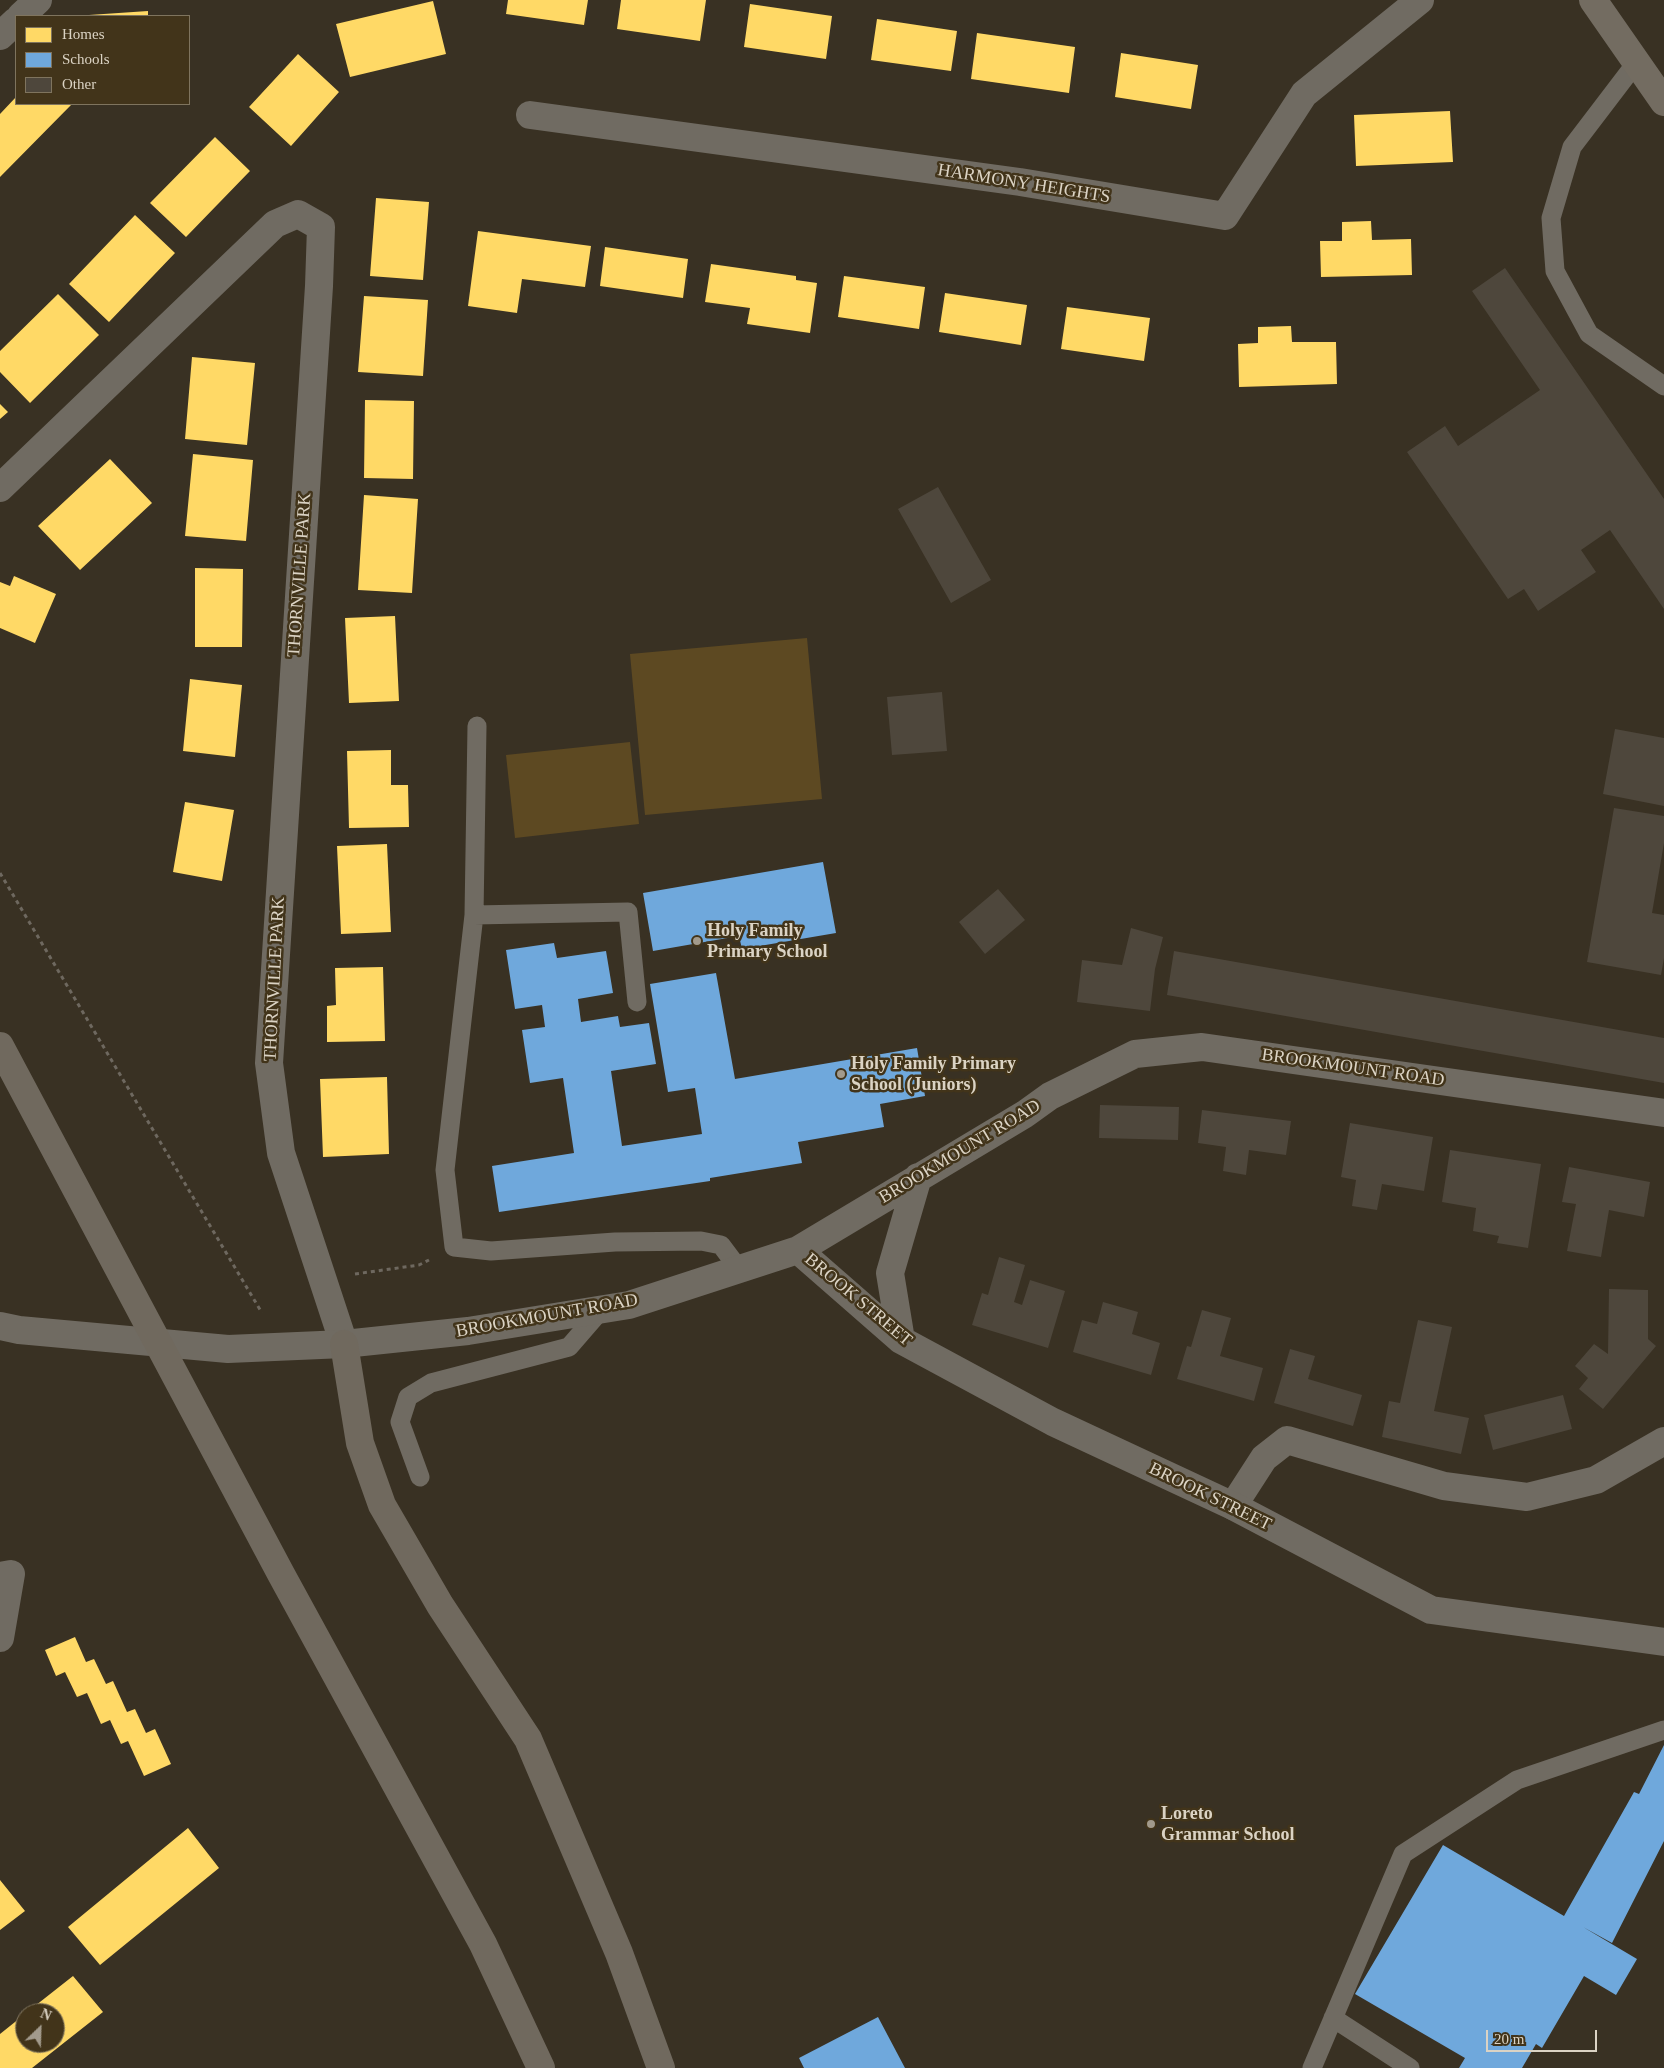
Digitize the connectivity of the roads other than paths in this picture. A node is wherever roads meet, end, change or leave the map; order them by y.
1 (38, 0) edge
2 (1420, 0) edge
3 (1593, 0) edge
4 (22, 15) edge
5 (15, 22) edge
6 (0, 36) edge
7 (1636, 63) junction
8 (1664, 102) edge
9 (530, 115) dead end
10 (1664, 386) edge
11 (0, 488) edge
12 (477, 726) dead end
13 (474, 915) junction
14 (637, 1002) dead end
15 (0, 1046) edge
16 (1664, 1113) edge
17 (918, 1177) junction
18 (798, 1250) junction
19 (739, 1269) junction
20 (601, 1310) junction
21 (10, 1328) edge
22 (901, 1340) junction
23 (344, 1344) junction
24 (1664, 1441) edge
25 (420, 1477) dead end
26 (1233, 1506) junction
27 (0, 1576) edge
28 (0, 1638) edge
29 (1664, 1642) edge
30 (1664, 1730) edge
31 (1333, 2018) junction
32 (541, 2068) edge
33 (661, 2068) edge
34 (1312, 2068) edge
35 (1410, 2068) edge

1 - 4 street
2 - 9 street, HARMONY HEIGHTS
3 - 7 main road
5 - 6 street
7 - 8 main road
7 - 10 lane
11 - 23 street, THORNVILLE PARK
12 - 13 lane
13 - 14 lane
13 - 19 lane
15 - 32 highway
16 - 17 street, BROOKMOUNT ROAD
17 - 18 street, BROOKMOUNT ROAD
17 - 22 street
18 - 19 street, BROOKMOUNT ROAD
18 - 22 street, BROOK STREET
19 - 20 street, BROOKMOUNT ROAD
20 - 23 street, BROOKMOUNT ROAD
20 - 25 lane
21 - 23 street, BROOKMOUNT ROAD
22 - 26 street, BROOK STREET
23 - 33 highway
24 - 26 street
26 - 29 street, BROOK STREET
27 - 28 street
30 - 31 lane
31 - 34 lane
31 - 35 lane

